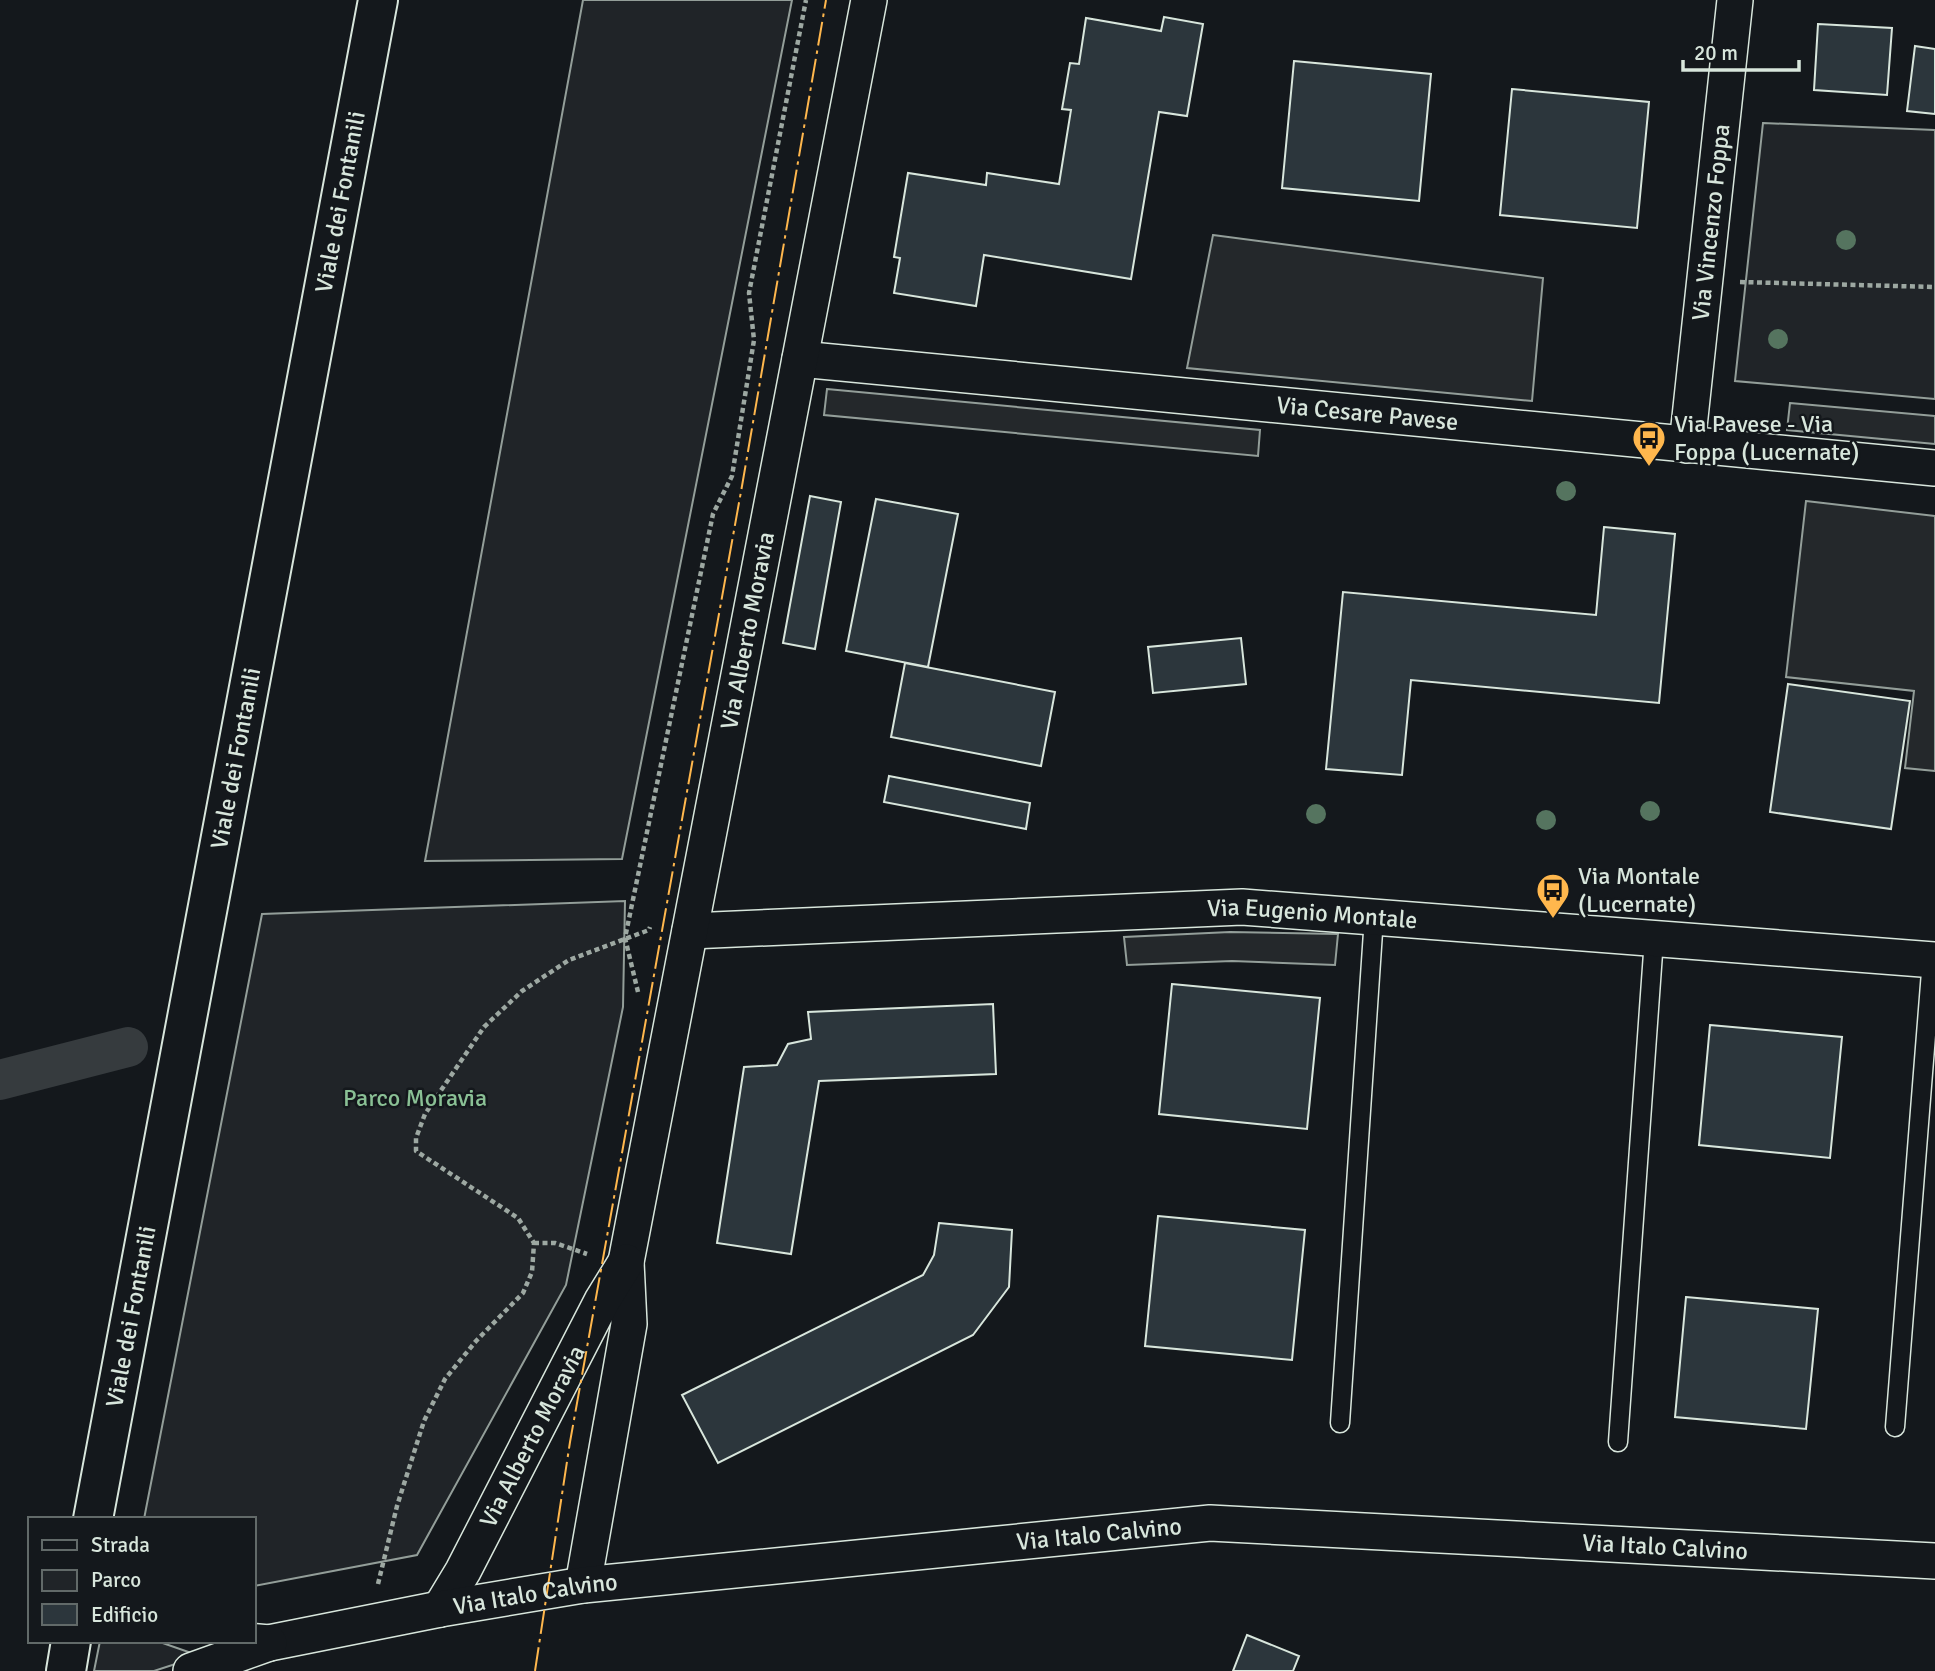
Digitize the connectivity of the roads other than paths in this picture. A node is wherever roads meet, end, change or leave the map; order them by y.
1 (378, 0) edge
2 (869, 0) edge
3 (1735, 0) edge
4 (800, 359) junction
5 (1687, 445) junction
6 (1935, 468) edge
7 (1374, 917) junction
8 (690, 931) junction
9 (1654, 939) junction
10 (1934, 960) edge
11 (626, 1262) junction
12 (1340, 1423) dead end
13 (1895, 1427) dead end
14 (1618, 1442) dead end
15 (93, 1517) edge
16 (1935, 1561) edge
17 (583, 1585) junction
18 (440, 1609) junction
19 (259, 1642) edge
20 (71, 1643) edge
21 (66, 1671) edge
22 (191, 1671) edge

1 - 15 main road, Viale dei Fontanili
2 - 4 street, Via Alberto Moravia
3 - 5 street, Via Vincenzo Foppa
4 - 5 street, Via Cesare Pavese
4 - 8 street, Via Alberto Moravia
5 - 6 street, Via Cesare Pavese
7 - 8 street, Via Eugenio Montale
7 - 9 street, Via Eugenio Montale
7 - 12 lane
8 - 11 street, Via Alberto Moravia
9 - 10 street, Via Eugenio Montale
9 - 14 lane
10 - 13 lane
11 - 17 street, Via Alberto Moravia
11 - 18 street, Via Alberto Moravia
16 - 17 street, Via Italo Calvino
17 - 18 street, Via Italo Calvino
18 - 19 street, Via Italo Calvino
19 - 22 street, Via Italo Calvino
20 - 21 main road

